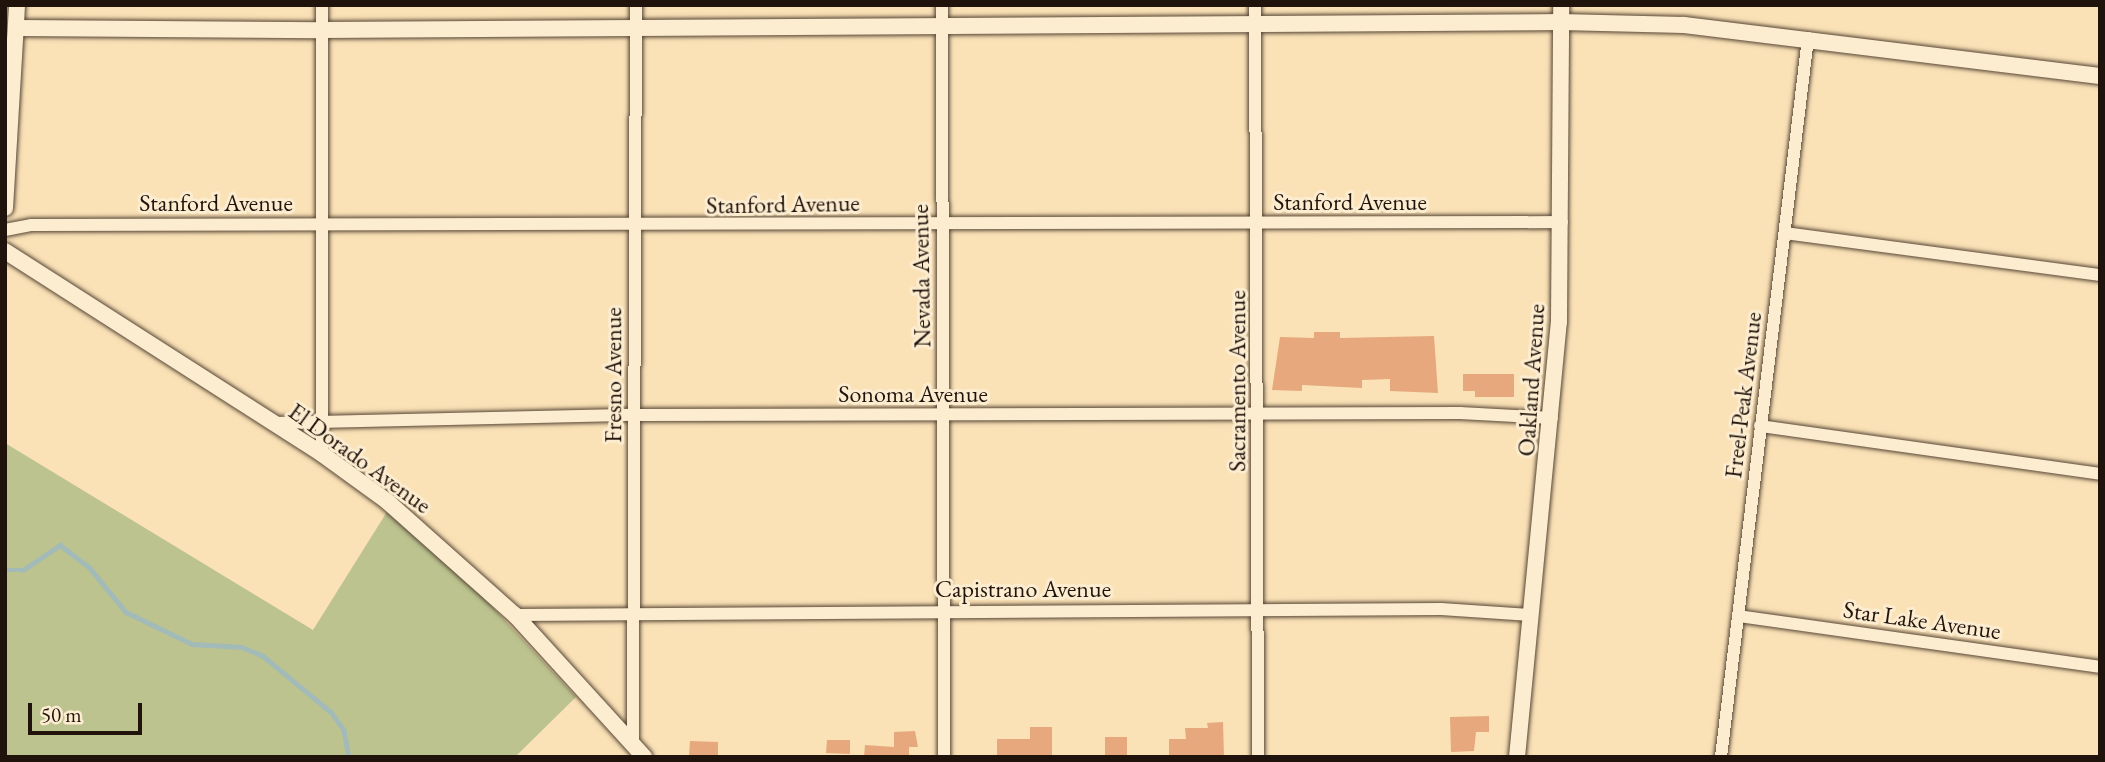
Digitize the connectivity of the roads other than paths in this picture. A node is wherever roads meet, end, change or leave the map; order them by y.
1 (17, 5) edge
2 (322, 5) edge
3 (636, 5) edge
4 (942, 5) edge
5 (1255, 5) edge
6 (1561, 13) edge
7 (1255, 25) junction
8 (942, 27) junction
9 (11, 28) edge
10 (636, 28) junction
11 (322, 30) junction
12 (1808, 38) junction
13 (2100, 76) edge
14 (5, 208) edge
15 (1562, 222) junction
16 (1257, 223) junction
17 (320, 224) junction
18 (941, 224) junction
19 (635, 226) junction
20 (5, 230) edge
21 (1785, 233) junction
22 (5, 251) edge
23 (2100, 275) edge
24 (1257, 414) junction
25 (634, 415) junction
26 (944, 415) junction
27 (1552, 418) junction
28 (322, 422) junction
29 (274, 423) junction
30 (1760, 426) junction
31 (322, 454) junction
32 (2100, 474) edge
33 (943, 610) junction
34 (1259, 610) junction
35 (516, 615) junction
36 (633, 615) junction
37 (1531, 615) junction
38 (1738, 616) junction
39 (2100, 667) edge
40 (638, 751) edge
41 (944, 757) edge
42 (1258, 757) edge
43 (1517, 757) edge
44 (1721, 757) edge

1 - 9 street
2 - 11 street
3 - 10 street, Fresno Avenue
4 - 8 street, Nevada Avenue
5 - 7 street, Sacramento Avenue
6 - 7 street
6 - 12 street
6 - 15 street, Oakland Avenue
7 - 8 street
7 - 16 street, Sacramento Avenue
8 - 10 street
8 - 18 street, Nevada Avenue
9 - 11 street
9 - 14 street
10 - 11 street
10 - 19 street, Fresno Avenue
11 - 17 street
12 - 13 street
12 - 21 street, Freel-Peak Avenue
15 - 16 street, Stanford Avenue
15 - 27 street, Oakland Avenue
16 - 18 street, Stanford Avenue
16 - 24 street, Sacramento Avenue
17 - 19 street, Stanford Avenue
17 - 20 street, Stanford Avenue
17 - 28 street
18 - 19 street, Stanford Avenue
18 - 26 street, Nevada Avenue
19 - 25 street, Fresno Avenue
21 - 23 street
21 - 30 street, Freel-Peak Avenue
22 - 29 street, El Dorado Avenue
24 - 26 street, Sonoma Avenue
24 - 27 street, Sonoma Avenue
24 - 34 street, Sacramento Avenue
25 - 26 street, Sonoma Avenue
25 - 28 street, Sonoma Avenue
25 - 36 street, Fresno Avenue
26 - 33 street, Nevada Avenue
27 - 37 street, Oakland Avenue
28 - 29 street, Sonoma Avenue
28 - 31 street
29 - 31 street, El Dorado Avenue
30 - 32 street
30 - 38 street, Freel-Peak Avenue
31 - 35 street, El Dorado Avenue
33 - 34 street, Capistrano Avenue
33 - 36 street, Capistrano Avenue
33 - 41 street, Nevada Avenue
34 - 37 street, Capistrano Avenue
34 - 42 street, Sacramento Avenue
35 - 36 street, Capistrano Avenue
35 - 40 street, El Dorado Avenue
36 - 40 street, Fresno Avenue
37 - 43 street, Oakland Avenue
38 - 39 street, Star Lake Avenue
38 - 44 street, Freel-Peak Avenue

